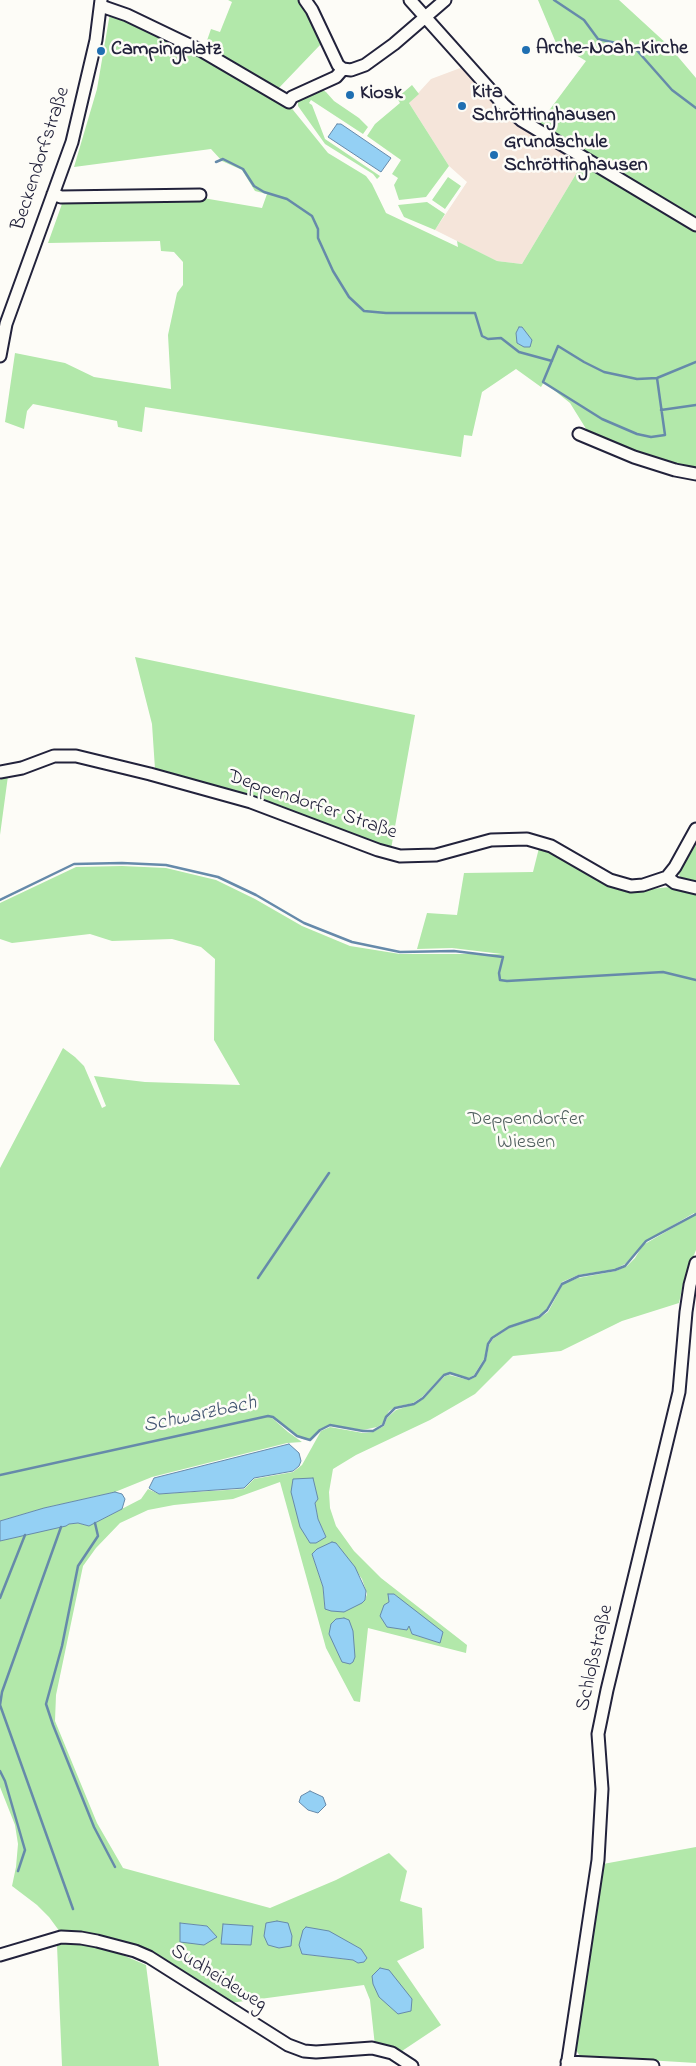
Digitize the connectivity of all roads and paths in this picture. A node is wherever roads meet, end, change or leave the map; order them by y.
1 (305, 0) edge
2 (410, 0) edge
3 (445, 0) edge
4 (101, 3) edge
5 (426, 17) junction
6 (343, 69) junction
7 (53, 194) junction
8 (200, 195) dead end
9 (696, 225) edge
10 (0, 356) edge
11 (579, 434) dead end
12 (696, 474) edge
13 (0, 772) edge
14 (696, 829) edge
15 (667, 878) junction
16 (696, 888) edge
17 (696, 1263) edge
18 (0, 1955) edge
19 (567, 2064) edge
20 (412, 2066) edge
21 (653, 2066) edge

1 - 6 street
2 - 5 street
3 - 5 street
4 - 6 street
4 - 7 street, Beckendorfstraße
5 - 6 street
5 - 9 street
7 - 8 street
7 - 10 street, Beckendorfstraße
11 - 12 street
13 - 15 street, Deppendorfer Straße
14 - 15 street
15 - 16 street
17 - 19 street, Schloßstraße
18 - 20 street, Sudheideweg
19 - 21 street

